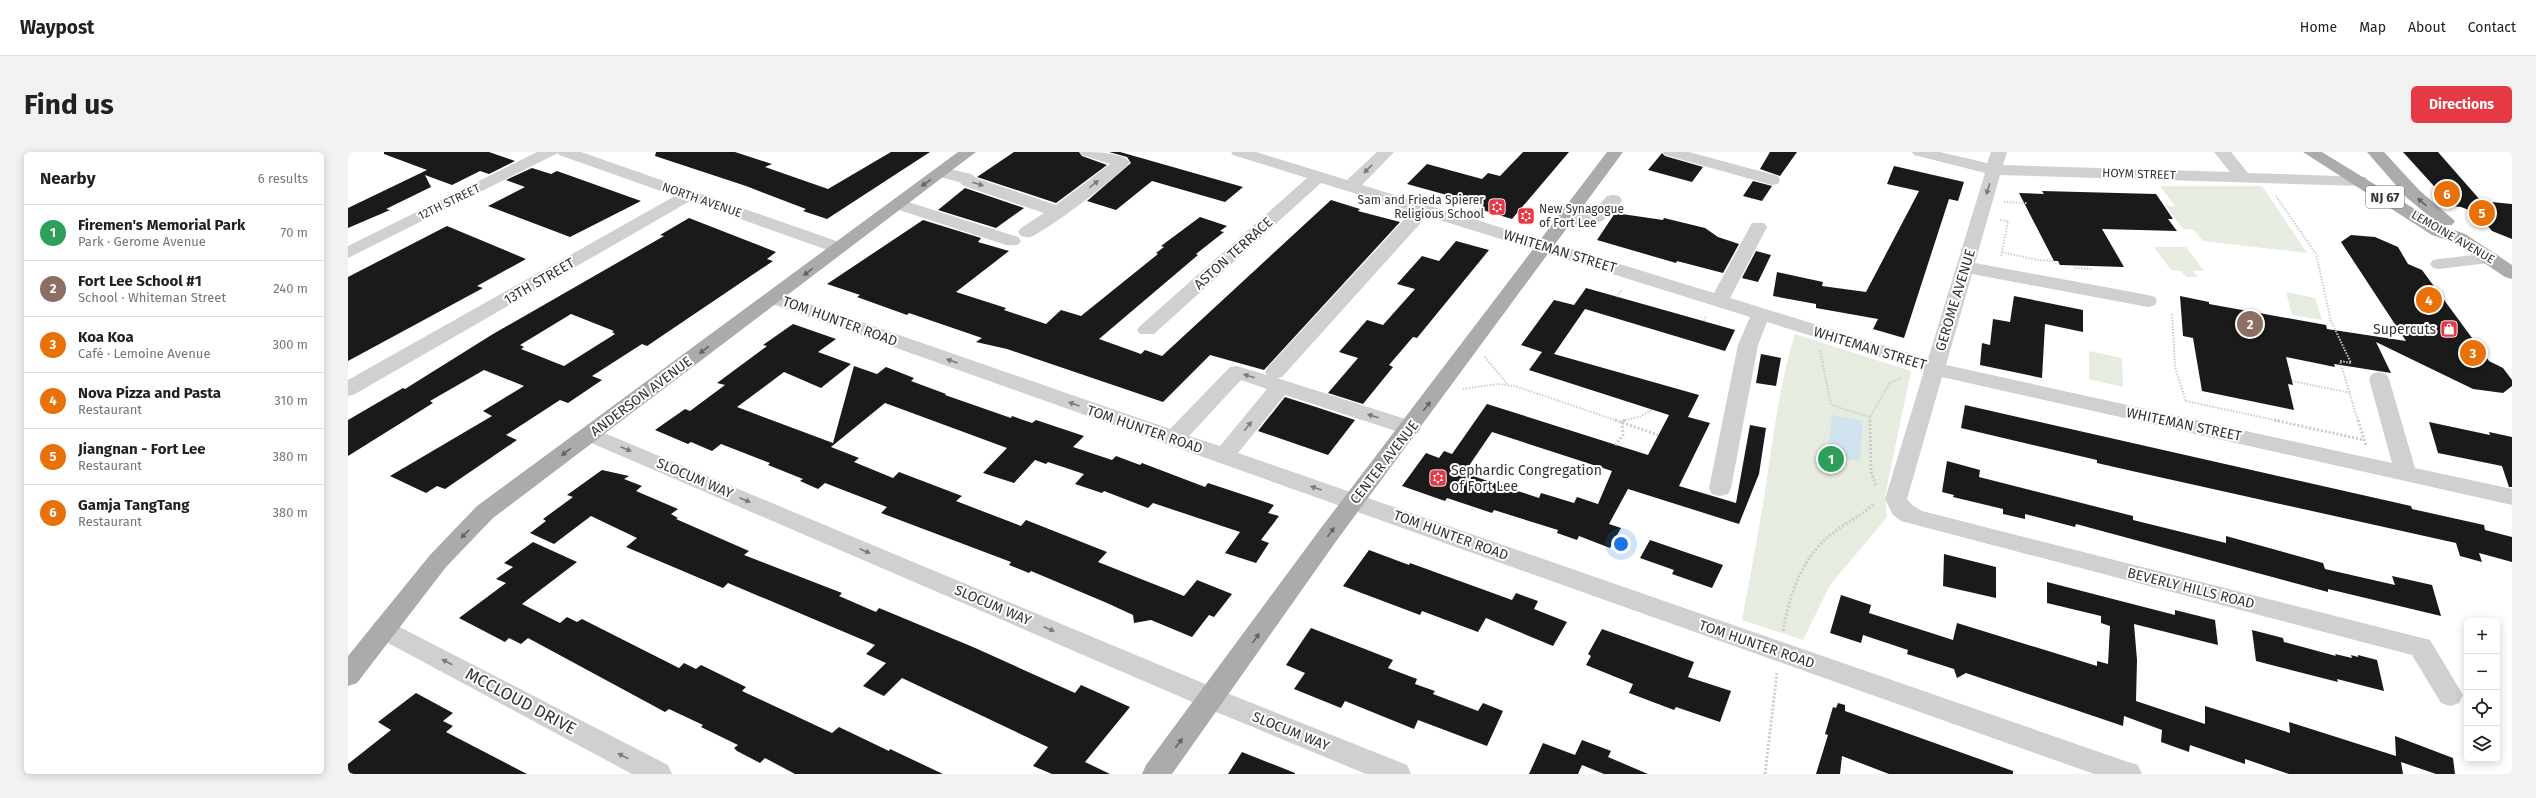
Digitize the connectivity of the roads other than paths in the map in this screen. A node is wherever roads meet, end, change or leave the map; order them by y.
1 (550, 152) edge
2 (565, 152) edge
3 (968, 152) edge
4 (1088, 152) edge
5 (1239, 152) edge
6 (1386, 152) edge
7 (1615, 152) edge
8 (1671, 152) edge
9 (1920, 152) edge
10 (1999, 152) edge
11 (2222, 152) edge
12 (2315, 154) edge
13 (2369, 164) edge
14 (1994, 170) junction
15 (942, 172) junction
16 (1319, 176) junction
17 (2242, 178) junction
18 (1772, 180) dead end
19 (1351, 186) junction
20 (1585, 194) junction
21 (689, 196) junction
22 (898, 204) junction
23 (1424, 209) junction
24 (1058, 212) junction
25 (1568, 218) junction
26 (1758, 227) dead end
27 (1027, 232) dead end
28 (2459, 238) junction
29 (1012, 241) dead end
30 (1547, 247) junction
31 (839, 248) junction
32 (348, 252) edge
33 (2491, 258) junction
34 (2440, 264) dead end
35 (1972, 268) junction
36 (2512, 273) edge
37 (774, 298) junction
38 (1719, 301) junction
39 (2148, 301) dead end
40 (1762, 314) junction
41 (1147, 330) dead end
42 (1933, 373) junction
43 (1278, 379) junction
44 (2379, 380) dead end
45 (348, 389) edge
46 (1410, 428) junction
47 (590, 434) junction
48 (1173, 439) junction
49 (1224, 456) junction
50 (2406, 474) junction
51 (1720, 488) dead end
52 (2512, 497) edge
53 (1353, 501) junction
54 (1893, 504) joint
55 (384, 628) junction
56 (348, 675) edge
57 (2450, 695) dead end
58 (1213, 699) junction
59 (658, 774) edge
60 (1156, 774) edge
61 (1397, 774) edge
62 (2128, 774) edge

1 - 32 street, 12TH STREET
2 - 21 street, NORTH AVENUE
3 - 15 main road, ANDERSON AVENUE
24 -> 4 street
5 - 16 street, WHITEMAN STREET
6 -> 19 street
7 - 20 main road, CENTER AVENUE
8 - 18 street
9 - 14 street, HOYM STREET
10 - 14 street, GEROME AVENUE
11 - 17 street
12 - 13 main road, LEMOINE AVENUE / NJ 67
13 - 17 street, HOYM STREET
28 -> 13 main road, NJ 67
13 - 28 main road, LEMOINE AVENUE / NJ 67
14 - 17 street, HOYM STREET
14 -> 35 street, GEROME AVENUE
15 -> 22 main road, ANDERSON AVENUE
15 -> 24 street
16 - 19 street, WHITEMAN STREET
16 - 41 street, ASTON TERRACE
19 - 23 street, WHITEMAN STREET
20 - 25 main road, CENTER AVENUE
20 - 25 street
21 - 31 street, NORTH AVENUE
21 - 45 street, 13TH STREET
22 - 29 street
22 - 31 main road, ANDERSON AVENUE
23 - 30 street, WHITEMAN STREET
23 - 43 street
24 - 27 street
25 - 30 main road, CENTER AVENUE
26 - 38 street
28 - 33 main road, LEMOINE AVENUE / NJ 67
30 - 38 street, WHITEMAN STREET
46 -> 30 main road, CENTER AVENUE
31 -> 37 main road, ANDERSON AVENUE
33 - 34 street
33 - 36 main road, LEMOINE AVENUE / NJ 67
35 - 39 street
35 - 42 street, GEROME AVENUE
37 -> 47 main road, ANDERSON AVENUE
48 -> 37 street, TOM HUNTER ROAD
38 - 40 street, WHITEMAN STREET
40 - 42 street, WHITEMAN STREET
40 - 51 street
42 - 50 street, WHITEMAN STREET
42 - 54 street, GEROME AVENUE
46 -> 43 street
43 -> 48 street
49 -> 43 street
44 - 50 street
46 - 53 main road, CENTER AVENUE
47 -> 55 main road, ANDERSON AVENUE
47 -> 58 street, SLOCUM WAY
48 - 49 street, TOM HUNTER ROAD
53 -> 49 street, TOM HUNTER ROAD
50 - 52 street, WHITEMAN STREET
58 -> 53 main road, CENTER AVENUE
53 - 62 street, TOM HUNTER ROAD
54 - 57 street, BEVERLY HILLS ROAD
55 - 56 main road, ANDERSON AVENUE
59 -> 55 street, MCCLOUD DRIVE
60 -> 58 main road, CENTER AVENUE
58 - 61 street, SLOCUM WAY

